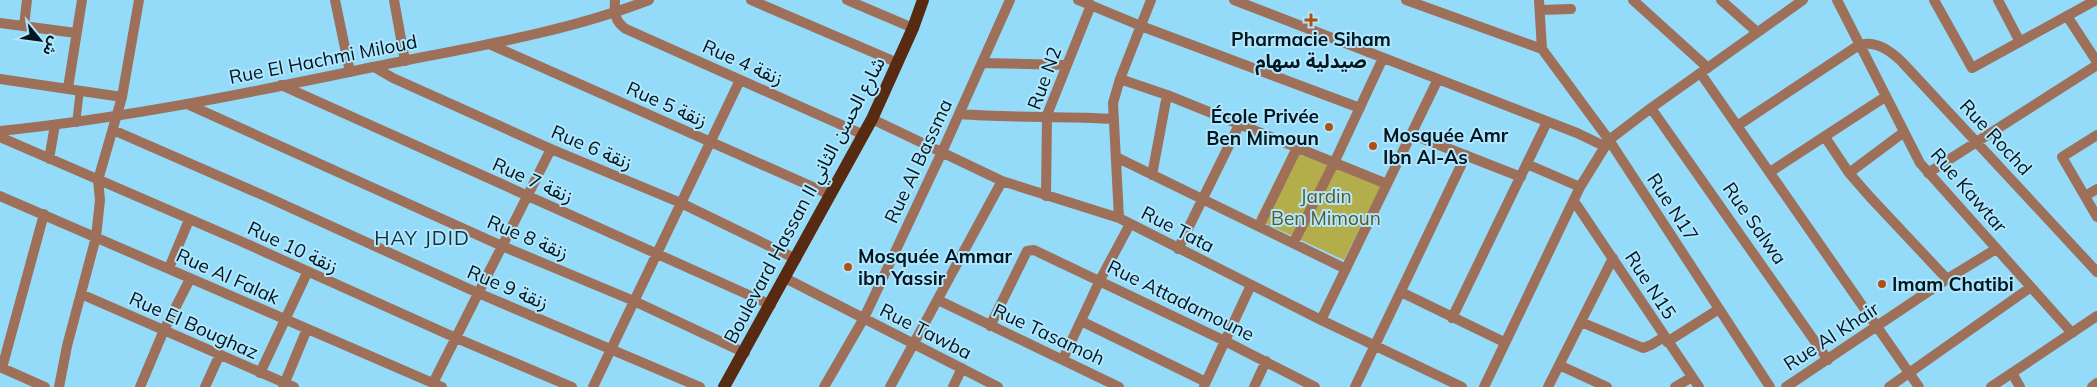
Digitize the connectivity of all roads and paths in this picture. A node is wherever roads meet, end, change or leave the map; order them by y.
1 (27, 0) edge
2 (82, 0) edge
3 (139, 0) edge
4 (335, 0) edge
5 (394, 0) edge
6 (615, 0) edge
7 (649, 0) edge
8 (751, 0) edge
9 (847, 0) edge
10 (924, 0) edge
11 (1010, 0) edge
12 (1078, 0) edge
13 (1151, 0) edge
14 (1234, 0) edge
15 (1406, 0) edge
16 (1633, 0) edge
17 (1721, 0) edge
18 (1837, 0) edge
19 (1934, 0) edge
20 (1998, 0) edge
21 (2096, 0) edge
22 (1801, 1) edge
23 (1091, 5) junction
24 (1540, 5) edge
25 (1570, 8) dead end
26 (615, 13) junction
27 (2068, 16) junction
28 (0, 23) edge
29 (24, 26) junction
30 (1141, 26) junction
31 (913, 28) junction
32 (1757, 32) junction
33 (76, 34) junction
34 (2020, 42) junction
35 (489, 44) junction
36 (1859, 45) junction
37 (1542, 49) junction
38 (1383, 58) junction
39 (405, 61) junction
40 (983, 62) junction
41 (898, 64) junction
42 (2097, 64) edge
43 (1066, 65) junction
44 (374, 67) junction
45 (1704, 71) junction
46 (350, 72) junction
47 (0, 79) edge
48 (1120, 79) junction
49 (1438, 79) junction
50 (740, 80) junction
51 (281, 85) junction
52 (68, 88) junction
53 (80, 90) junction
54 (1167, 95) junction
55 (122, 97) junction
56 (1885, 97) junction
57 (188, 104) junction
58 (1360, 108) junction
59 (1651, 108) junction
60 (960, 114) junction
61 (1047, 115) junction
62 (117, 117) junction
63 (872, 119) junction
64 (1114, 119) junction
65 (1547, 122) junction
66 (76, 123) junction
67 (55, 125) junction
68 (1239, 125) junction
69 (1737, 126) junction
70 (113, 130) junction
71 (0, 131) edge
72 (1904, 132) junction
73 (1411, 134) junction
74 (864, 135) junction
75 (2097, 135) edge
76 (0, 137) edge
77 (1825, 137) junction
78 (1976, 141) junction
79 (711, 142) junction
80 (1606, 143) junction
81 (1297, 148) junction
82 (551, 149) junction
83 (942, 152) junction
84 (1466, 155) junction
85 (49, 158) junction
86 (1118, 158) junction
87 (1334, 164) junction
88 (1527, 164) junction
89 (1770, 172) junction
90 (1849, 172) junction
91 (1928, 174) junction
92 (1152, 175) junction
93 (1521, 177) junction
94 (98, 180) junction
95 (1002, 181) junction
96 (1387, 184) junction
97 (1580, 187) junction
98 (2097, 189) edge
99 (831, 195) junction
100 (0, 196) edge
101 (1046, 196) junction
102 (2085, 196) junction
103 (527, 197) junction
104 (1203, 200) junction
105 (1574, 201) junction
106 (681, 203) junction
107 (44, 214) junction
108 (2097, 217) edge
109 (1119, 218) junction
110 (189, 220) junction
111 (1130, 224) junction
112 (1259, 226) junction
113 (96, 237) junction
114 (1294, 242) junction
115 (502, 246) junction
116 (1178, 249) junction
117 (1996, 249) junction
118 (657, 254) junction
119 (1613, 258) junction
120 (796, 259) junction
121 (169, 268) junction
122 (1346, 269) junction
123 (2097, 272) edge
124 (307, 273) junction
125 (786, 278) junction
126 (190, 279) junction
127 (1947, 279) junction
128 (1100, 280) junction
129 (1251, 285) junction
130 (2031, 286) junction
131 (1401, 292) junction
132 (478, 293) junction
133 (80, 294) junction
134 (634, 300) junction
135 (938, 300) junction
136 (771, 305) junction
137 (1719, 309) junction
138 (2097, 316) edge
139 (864, 318) junction
140 (1452, 318) junction
141 (285, 320) junction
142 (1321, 320) junction
143 (1081, 321) junction
144 (1581, 322) junction
145 (990, 326) junction
146 (1877, 327) junction
147 (164, 330) junction
148 (307, 330) junction
149 (2072, 333) junction
150 (456, 338) junction
151 (1665, 339) junction
152 (1225, 341) junction
153 (1504, 342) junction
154 (914, 343) junction
155 (1374, 345) junction
156 (612, 349) junction
157 (745, 353) junction
158 (220, 354) junction
159 (1063, 359) junction
160 (1828, 360) junction
161 (1266, 361) junction
162 (1559, 365) junction
163 (1, 367) edge
164 (962, 368) junction
165 (260, 373) junction
166 (1909, 373) junction
167 (2012, 373) junction
168 (1692, 377) junction
169 (1204, 384) edge
170 (2097, 384) edge
171 (438, 385) edge
172 (287, 386) edge
173 (45, 387) edge
174 (58, 387) edge
175 (140, 387) edge
176 (205, 387) edge
177 (572, 387) edge
178 (593, 387) edge
179 (700, 387) edge
180 (724, 387) edge
181 (824, 387) edge
182 (890, 387) edge
183 (953, 387) edge
184 (998, 387) edge
185 (1119, 387) edge
186 (1254, 387) edge
187 (1315, 387) edge
188 (1355, 387) edge
189 (1462, 387) edge
190 (1484, 387) edge
191 (1548, 387) edge
192 (1606, 387) edge
193 (1675, 387) edge
194 (1699, 387) edge
195 (1770, 387) edge
196 (1786, 387) edge
197 (1889, 387) edge
198 (1919, 387) edge
199 (1991, 387) edge
200 (2020, 387) edge
201 (2092, 387) edge

1 - 29 street
2 - 33 street
3 - 55 street
4 - 46 street
5 - 39 street
6 - 26 street
7 - 26 street, Rue El Hachmi Miloud
8 - 41 street
9 - 31 street
10 - 31 main road, Boulevard Hassan II شارع الحسن الثاني
11 - 40 street, Rue Al Bassma
12 - 23 street
13 - 30 street
14 - 38 street
15 - 37 street
16 - 45 street
17 - 32 street
18 - 36 street, Rue Kawtar
19 - 34 street
20 - 34 street
21 - 27 street
22 - 32 street
23 - 30 street
23 - 43 street, Rue N2
24 - 25 street
24 - 37 street
26 - 35 street, Rue El Hachmi Miloud
26 - 50 street, Rue 4 زنقة
27 - 34 street
27 - 42 street
28 - 29 street
29 - 33 street
30 - 48 street
30 - 58 street
31 - 41 main road, Boulevard Hassan II شارع الحسن الثاني
32 - 45 street
33 - 52 street
35 - 39 street, Rue El Hachmi Miloud
35 - 79 street, Rue 5 زنقة
36 - 56 street, Rue Kawtar
36 - 69 street
36 - 78 street, Rue Rochd
37 - 80 street, Rue N17
38 - 49 street
38 - 58 street
39 - 44 street, Rue El Hachmi Miloud
40 - 43 street
40 - 60 street, Rue Al Bassma
41 - 63 main road, Boulevard Hassan II شارع الحسن الثاني
42 - 78 street
43 - 61 street, Rue N2
44 - 46 street, Rue El Hachmi Miloud
44 - 82 street, Rue 6 زنقة
45 - 59 street
45 - 69 street
46 - 51 street, Rue El Hachmi Miloud
47 - 52 street
48 - 54 street
48 - 64 street
49 - 65 street
49 - 73 street
50 - 74 street, Rue 4 زنقة
50 - 79 street
51 - 57 street, Rue El Hachmi Miloud
51 - 103 street, Rue 7 زنقة
52 - 53 street
53 - 55 street
53 - 66 street
54 - 68 street
54 - 92 street
55 - 62 street
56 - 72 street, Rue Kawtar
56 - 77 street
57 - 62 street, Rue El Hachmi Miloud
57 - 115 street, Rue 8 زنقة
58 - 87 street
59 - 80 street
59 - 160 street, Rue Salwa
60 - 61 street
60 - 83 street, Rue Al Bassma
61 - 64 street
61 - 101 street, Rue N2
62 - 66 street, Rue El Hachmi Miloud
62 - 70 street
63 - 74 main road, Boulevard Hassan II شارع الحسن الثاني
63 - 83 street, Rue Tata
64 - 86 street
65 - 80 street
65 - 88 street
66 - 67 street, Rue El Hachmi Miloud
67 - 71 street, Rue El Hachmi Miloud
67 - 85 street
68 - 81 street
68 - 104 street
69 - 89 street
70 - 94 street
70 - 132 street, Rue 9 زنقة
72 - 90 street
72 - 91 street, Rue Kawtar
73 - 84 street
73 - 96 street
74 - 99 main road, Boulevard Hassan II شارع الحسن الثاني
75 - 102 street
76 - 85 street, Rue 10 زنقة
77 - 89 street
77 - 90 street
78 - 91 street
78 - 123 street, Rue Rochd
79 - 99 street, Rue 5 زنقة
79 - 106 street
80 - 97 street
80 - 137 street, Rue N17
81 - 87 street
81 - 112 street
82 - 103 street
82 - 106 street, Rue 6 زنقة
83 - 95 street, Rue Tata
83 - 139 street, Rue Al Bassma
84 - 93 street
84 - 131 street
85 - 94 street, Rue 10 زنقة
86 - 92 street
86 - 109 street
87 - 96 street
87 - 114 street
88 - 93 street
88 - 97 street
89 - 146 street
90 - 127 street
91 - 117 street, Rue Kawtar
92 - 104 street
93 - 140 street
94 - 110 street, Rue 10 زنقة
94 - 113 street
95 - 101 street, Rue Tata
95 - 135 street
96 - 122 street
97 - 105 street
98 - 102 street
99 - 120 main road, Boulevard Hassan II شارع الحسن الثاني
100 - 107 street, Rue Al Falak
101 - 109 street, Rue Tata
102 - 108 street
103 - 115 street
103 - 118 street, Rue 7 زنقة
104 - 112 street
104 - 116 street
105 - 119 street, Rue N15
105 - 153 street
106 - 118 street
106 - 120 street, Rue 6 زنقة
107 - 113 street, Rue Al Falak
107 - 163 street
109 - 111 street, Rue Tata
110 - 121 street
110 - 124 street, Rue 10 زنقة
111 - 116 street, Rue Tata
111 - 128 street
112 - 114 street
113 - 121 street, Rue Al Falak
113 - 133 street
114 - 122 street
115 - 132 street
115 - 134 street, Rue 8 زنقة
116 - 129 street, Rue Tata
117 - 127 street, Rue Al Khair
117 - 130 street, Rue Kawtar
118 - 134 street
118 - 136 street, Rue 7 زنقة
119 - 144 street
119 - 151 street, Rue N15
120 - 125 main road, Boulevard Hassan II شارع الحسن الثاني
121 - 126 street, Rue Al Falak
122 - 142 street
124 - 141 street
124 - 150 street, Rue 10 زنقة
125 - 136 main road, Boulevard Hassan II شارع الحسن الثاني
125 - 139 street, Rue Tawba
126 - 141 street, Rue Al Falak
126 - 147 street
127 - 146 street, Rue Al Khair
128 - 143 street
128 - 145 street, Rue Attadamoune
128 - 152 street, Rue Attadamoune
129 - 142 street, Rue Tata
129 - 152 street
130 - 149 street, Rue Kawtar
130 - 166 street
131 - 140 street
131 - 155 street
132 - 150 street
132 - 156 street, Rue 9 زنقة
133 - 147 street, Rue El Boughaz
133 - 174 street
134 - 156 street
134 - 157 street, Rue 8 زنقة
135 - 145 street, Rue Tasamoh
135 - 154 street
136 - 157 main road, Boulevard Hassan II شارع الحسن الثاني
137 - 151 street
137 - 195 street, Rue N17
138 - 149 street
139 - 154 street, Rue Tawba
139 - 181 street, Rue Al Bassma
140 - 153 street
141 - 148 street, Rue Al Falak
141 - 165 street
142 - 155 street, Rue Tata
143 - 159 street
143 - 169 street
144 - 151 street
144 - 162 street
145 - 159 street, Rue Tasamoh
146 - 160 street, Rue Al Khair
146 - 166 street
147 - 158 street, Rue El Boughaz
147 - 175 street
148 - 171 street, Rue Al Falak
148 - 172 street
149 - 167 street
150 - 171 street
150 - 177 street, Rue 10 زنقة
151 - 168 street, Rue N15
152 - 161 street, Rue Attadamoune
152 - 169 street
153 - 190 street
154 - 164 street, Rue Tawba
154 - 182 street
155 - 188 street
155 - 189 street, Rue Tata
156 - 178 street
156 - 179 street, Rue 9 زنقة
157 - 180 main road, Boulevard Hassan II شارع الحسن الثاني
158 - 165 street, Rue El Boughaz
158 - 176 street
159 - 185 street, Rue Tasamoh
160 - 196 street, Rue Al Khair
161 - 186 street
161 - 187 street, Rue Attadamoune
162 - 191 street
162 - 192 street
163 - 173 street
164 - 183 street
164 - 184 street, Rue Tawba
165 - 172 street, Rue El Boughaz
166 - 197 street
166 - 198 street
167 - 199 street
167 - 200 street
168 - 193 street
168 - 194 street, Rue N15
170 - 201 street

